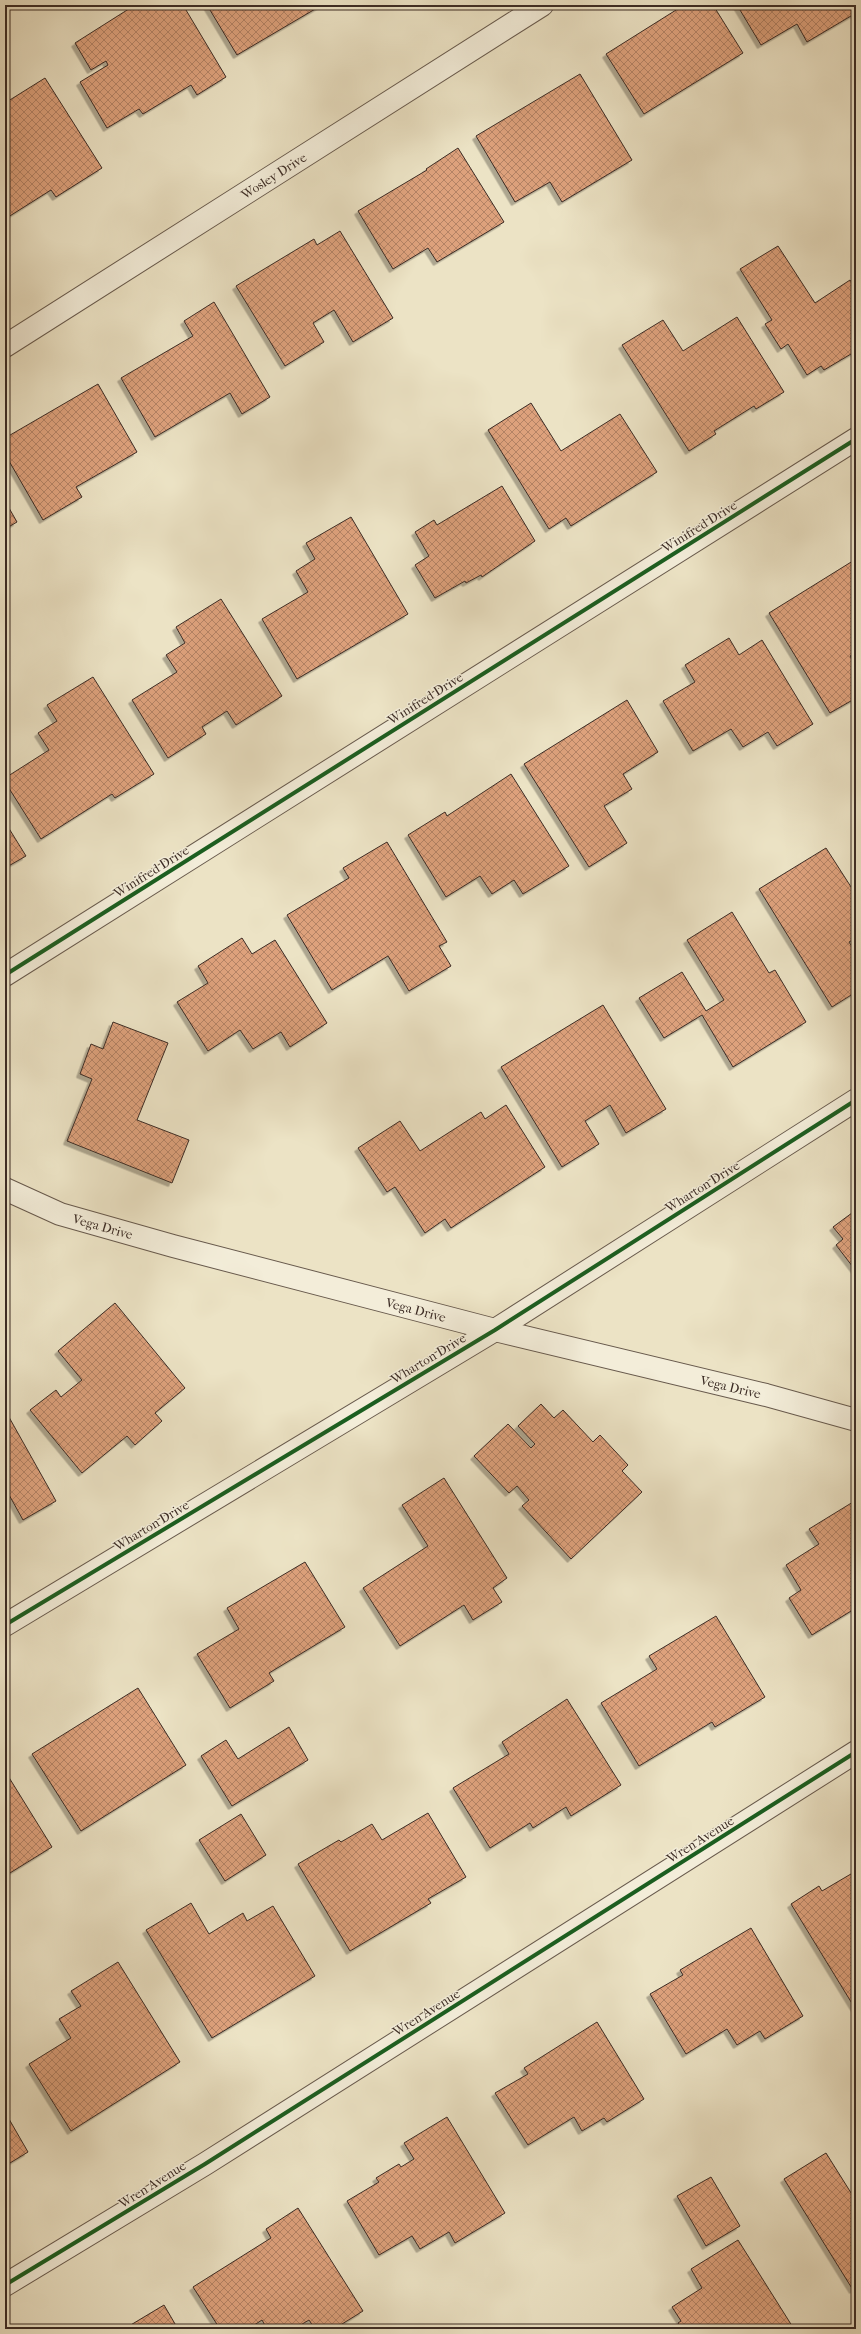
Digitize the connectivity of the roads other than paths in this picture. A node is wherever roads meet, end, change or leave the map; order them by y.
1 (542, 5) edge
2 (5, 346) edge
3 (856, 439) edge
4 (5, 975) edge
5 (856, 1100) edge
6 (5, 1189) edge
7 (495, 1330) junction
8 (856, 1420) edge
9 (5, 1625) edge
10 (856, 1752) edge
11 (5, 2285) edge

1 - 2 street, Wosley Drive
3 - 4 street, Winifred Drive
5 - 7 street, Wharton Drive
6 - 7 street, Vega Drive
7 - 8 street, Vega Drive
7 - 9 street, Wharton Drive
10 - 11 street, Wren Avenue

